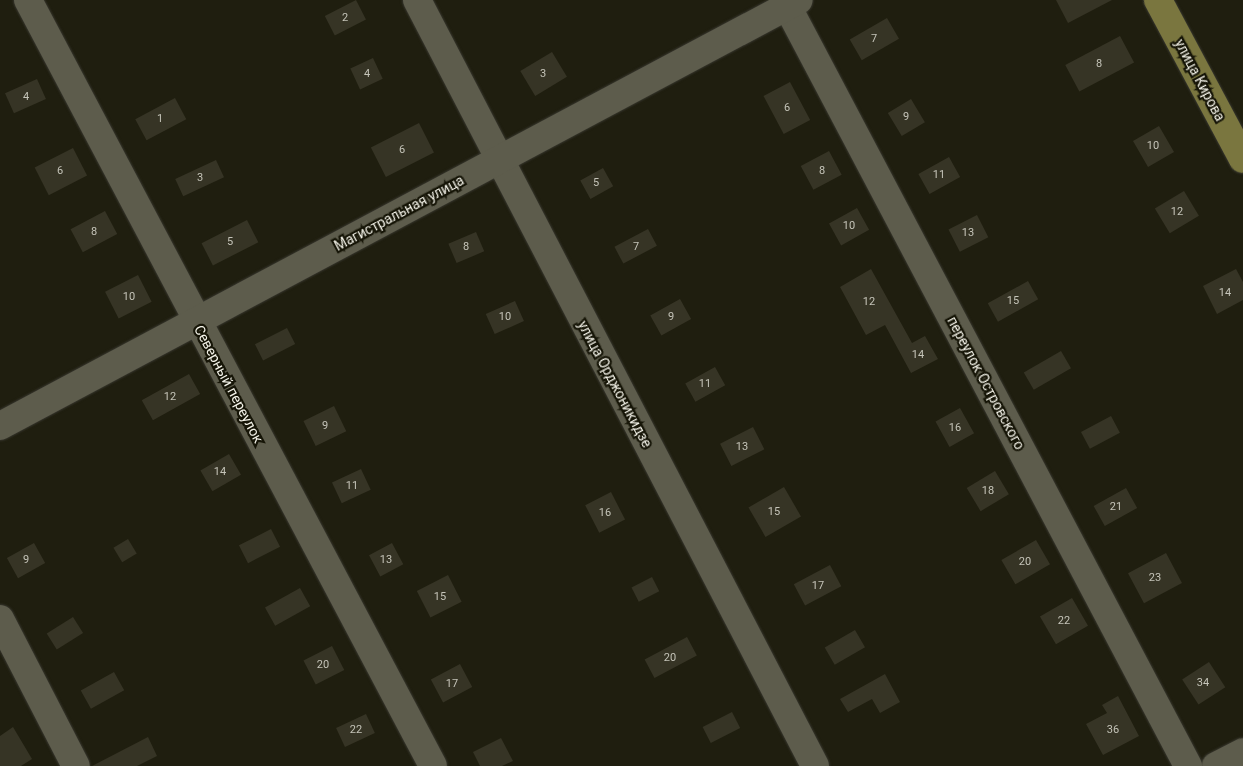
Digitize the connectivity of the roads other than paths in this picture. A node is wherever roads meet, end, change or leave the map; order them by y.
1 (28, 0) edge
2 (417, 0) edge
3 (1158, 0) edge
4 (790, 2) edge
5 (498, 160) junction
6 (1243, 160) edge
7 (196, 322) junction
8 (0, 426) edge
9 (0, 619) edge
10 (1243, 752) edge
11 (76, 766) edge
12 (433, 766) edge
13 (815, 766) edge
14 (1188, 766) edge
15 (1216, 766) edge

1 - 7 street, Северный переулок
2 - 5 street, улица Орджоникидзе
3 - 6 main road, улица Кирова
4 - 5 street, Магистральная улица
4 - 14 street, переулок Островского
5 - 7 street, Магистральная улица
5 - 13 street, улица Орджоникидзе
7 - 8 street, Магистральная улица
7 - 12 street, Северный переулок
9 - 11 street
10 - 15 street

